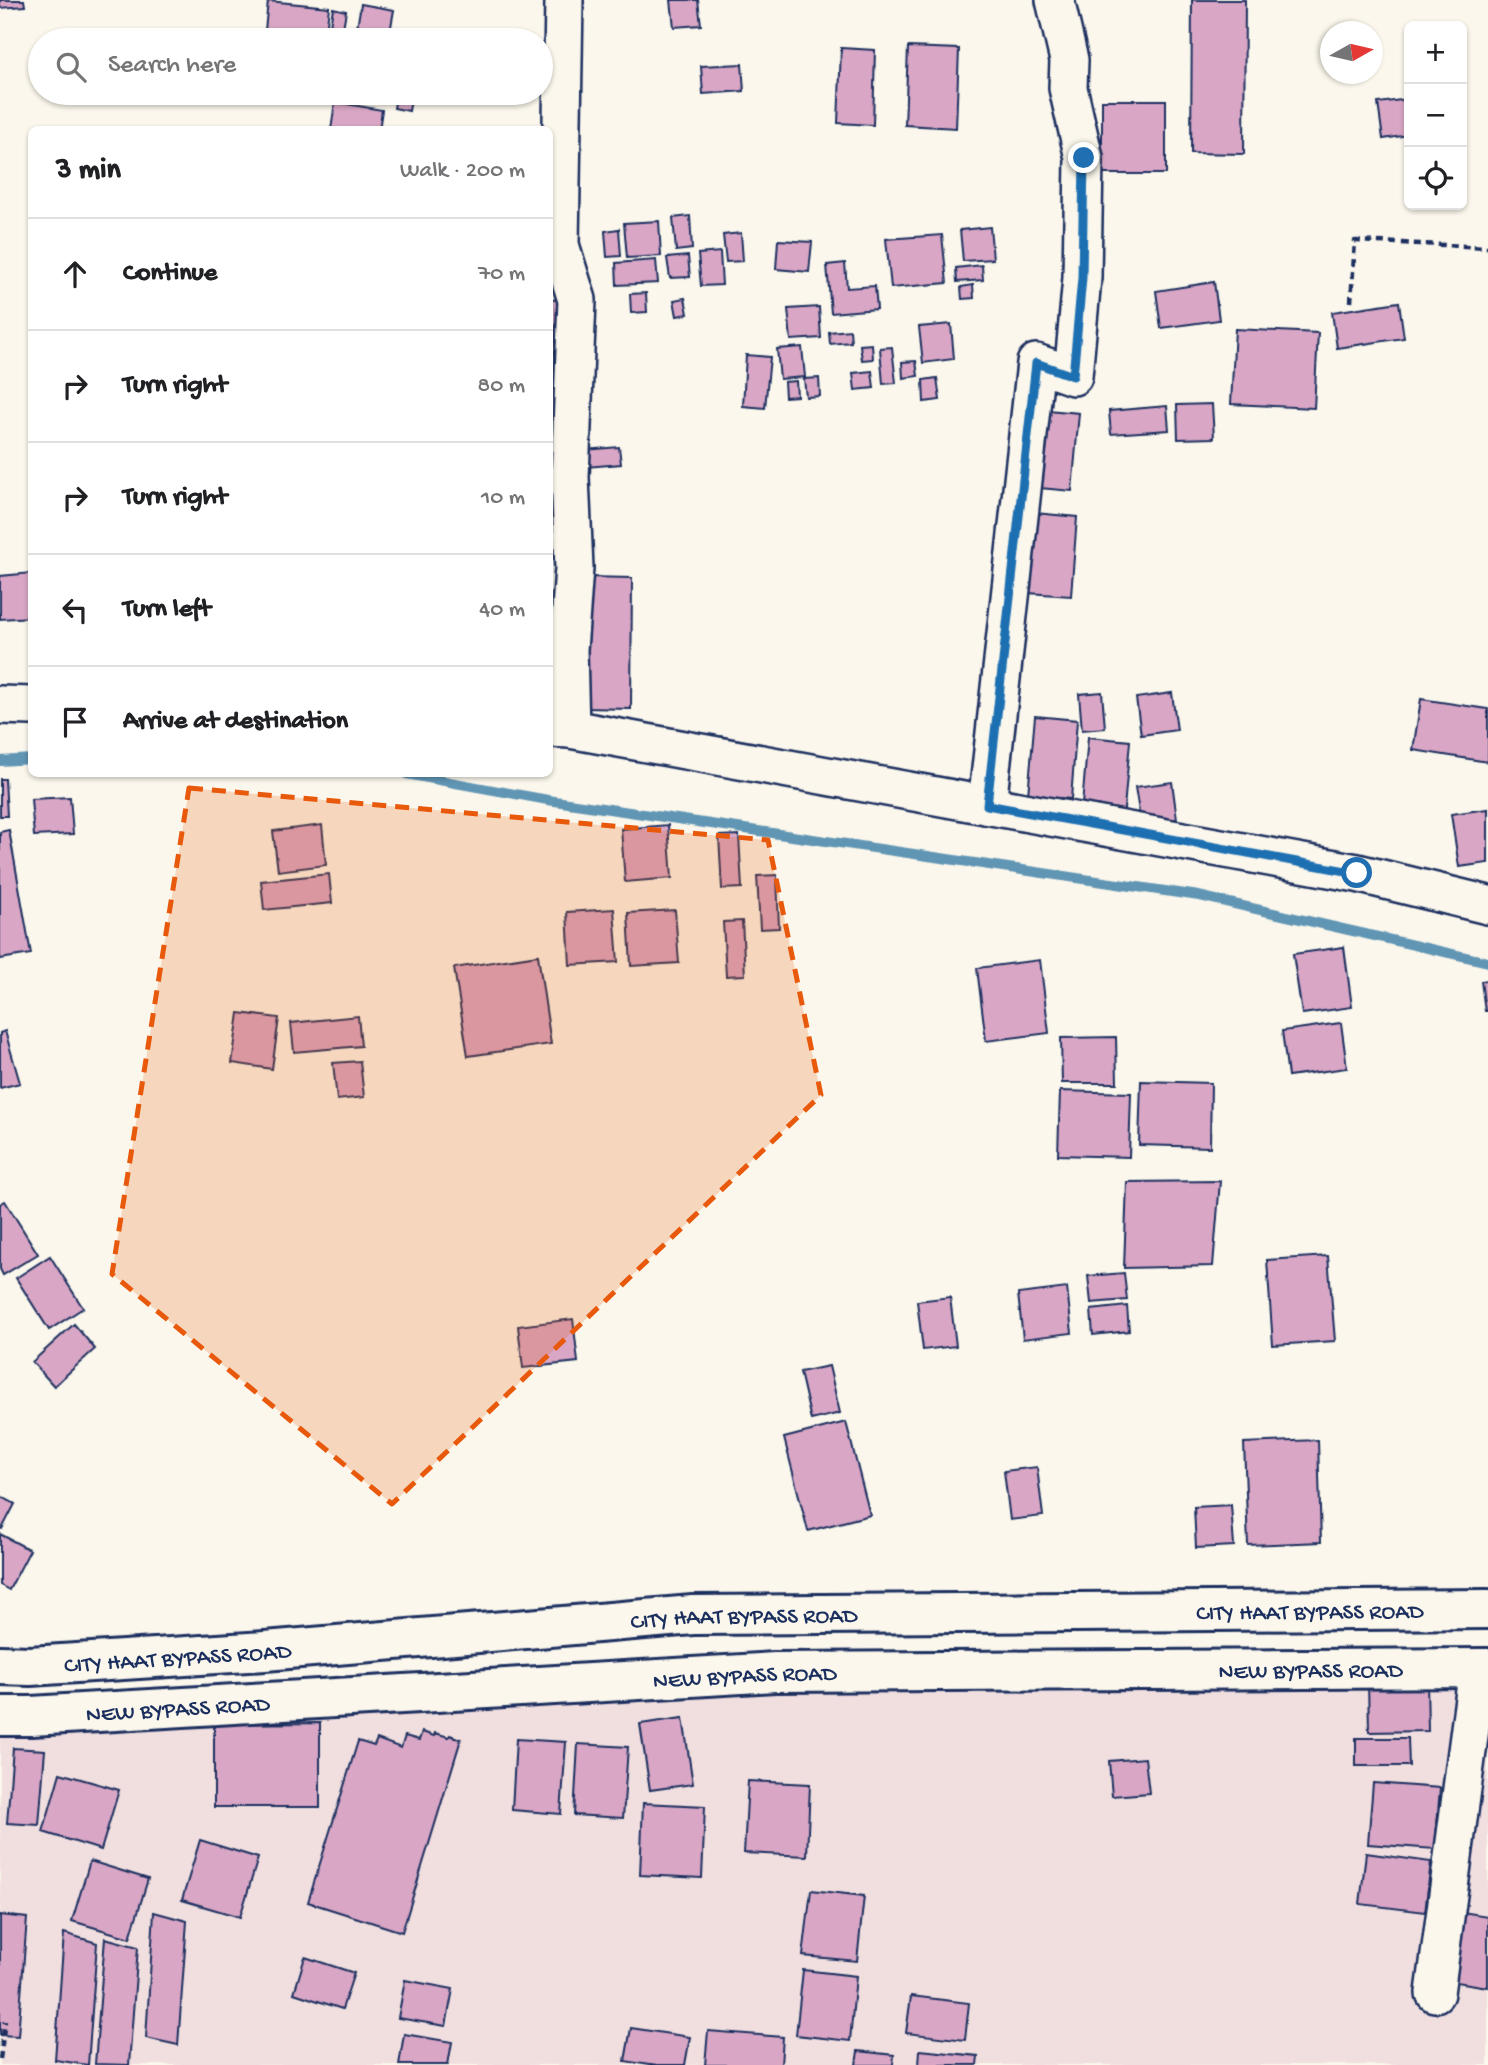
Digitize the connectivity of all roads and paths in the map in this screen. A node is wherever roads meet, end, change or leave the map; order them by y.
1 (564, 0) edge
2 (1055, 0) edge
3 (1488, 247) edge
4 (1351, 302) dead end
5 (0, 705) edge
6 (28, 706) edge
7 (560, 729) edge
8 (987, 805) junction
9 (1488, 905) edge
10 (1488, 1609) edge
11 (0, 1665) edge
12 (1483, 1668) edge
13 (0, 1716) edge
14 (1435, 1993) dead end
15 (5, 2021) dead end
16 (0, 2059) edge

1 - 7 street
2 - 8 street
3 - 4 path
5 - 6 street
7 - 8 street
8 - 9 street
10 - 11 main road, CITY HAAT BYPASS ROAD
12 - 13 main road, NEW BYPASS ROAD
12 - 14 street
15 - 16 path

